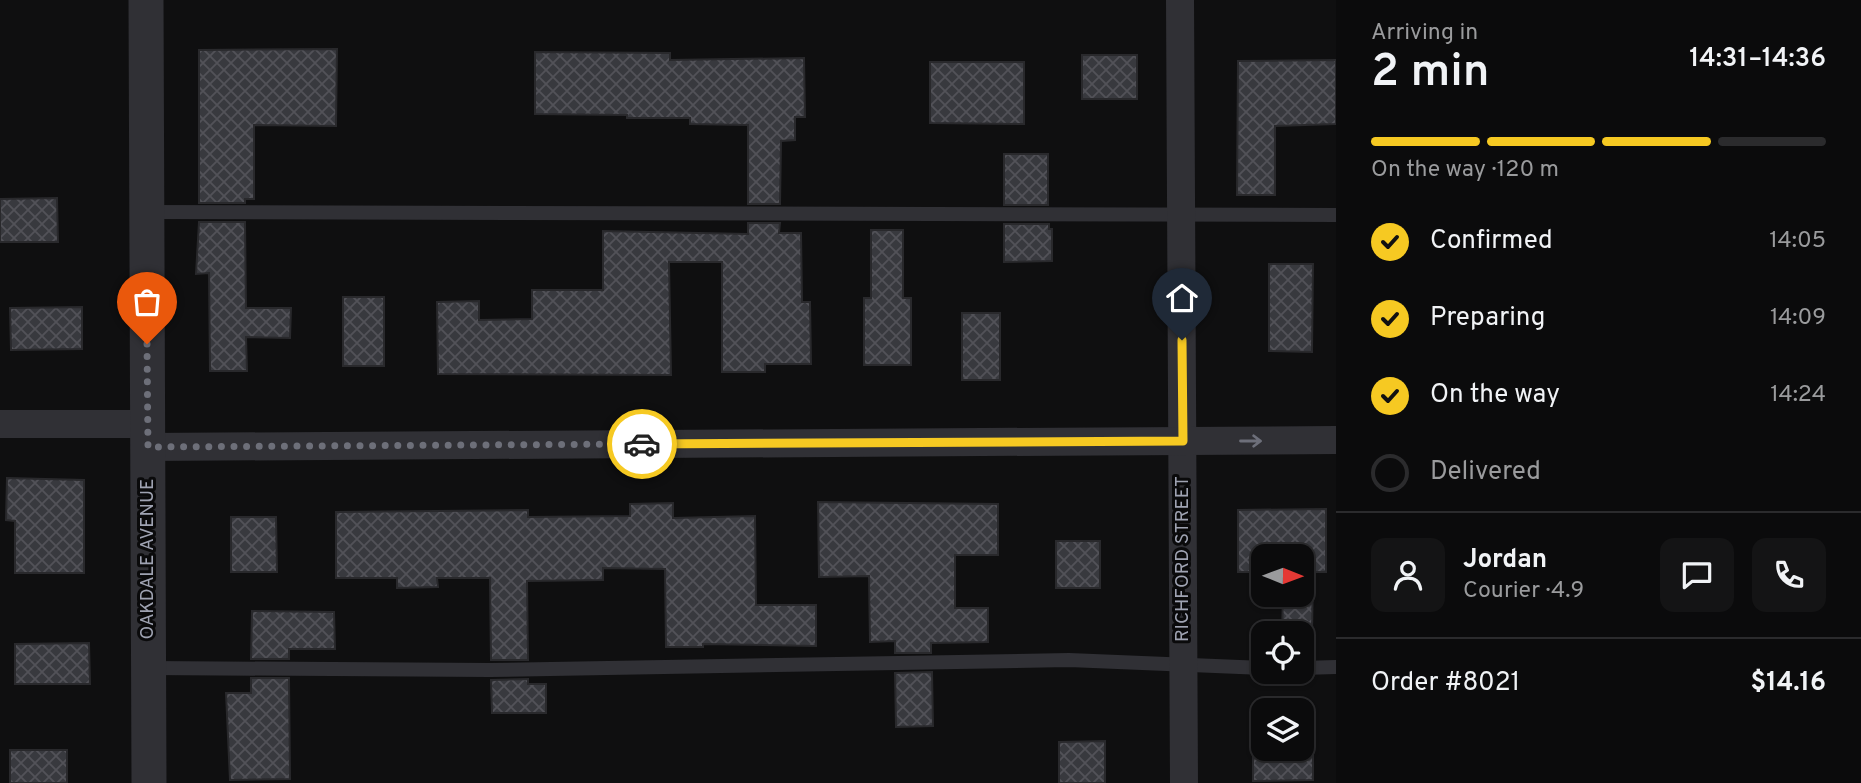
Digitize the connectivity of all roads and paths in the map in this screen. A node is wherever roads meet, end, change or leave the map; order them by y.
1 (146, 0) edge
2 (1180, 0) edge
3 (146, 212) junction
4 (1181, 214) junction
5 (1336, 215) edge
6 (0, 424) edge
7 (147, 435) junction
8 (1336, 440) edge
9 (1183, 441) junction
10 (1183, 667) junction
11 (1336, 667) edge
12 (149, 668) junction
13 (1251, 668) edge
14 (1314, 668) edge
15 (149, 783) edge
16 (1184, 783) edge

1 - 3 street, OAKDALE AVENUE
2 - 4 street, RICHFORD STREET
3 - 4 lane
3 - 7 street, OAKDALE AVENUE
4 - 5 lane
4 - 9 street, RICHFORD STREET
6 - 7 street
7 - 9 street
7 - 12 street, OAKDALE AVENUE
9 -> 8 street
9 - 10 street, RICHFORD STREET
10 - 12 lane
10 - 13 lane
10 - 16 street, RICHFORD STREET
11 - 14 lane
12 - 15 street, OAKDALE AVENUE

